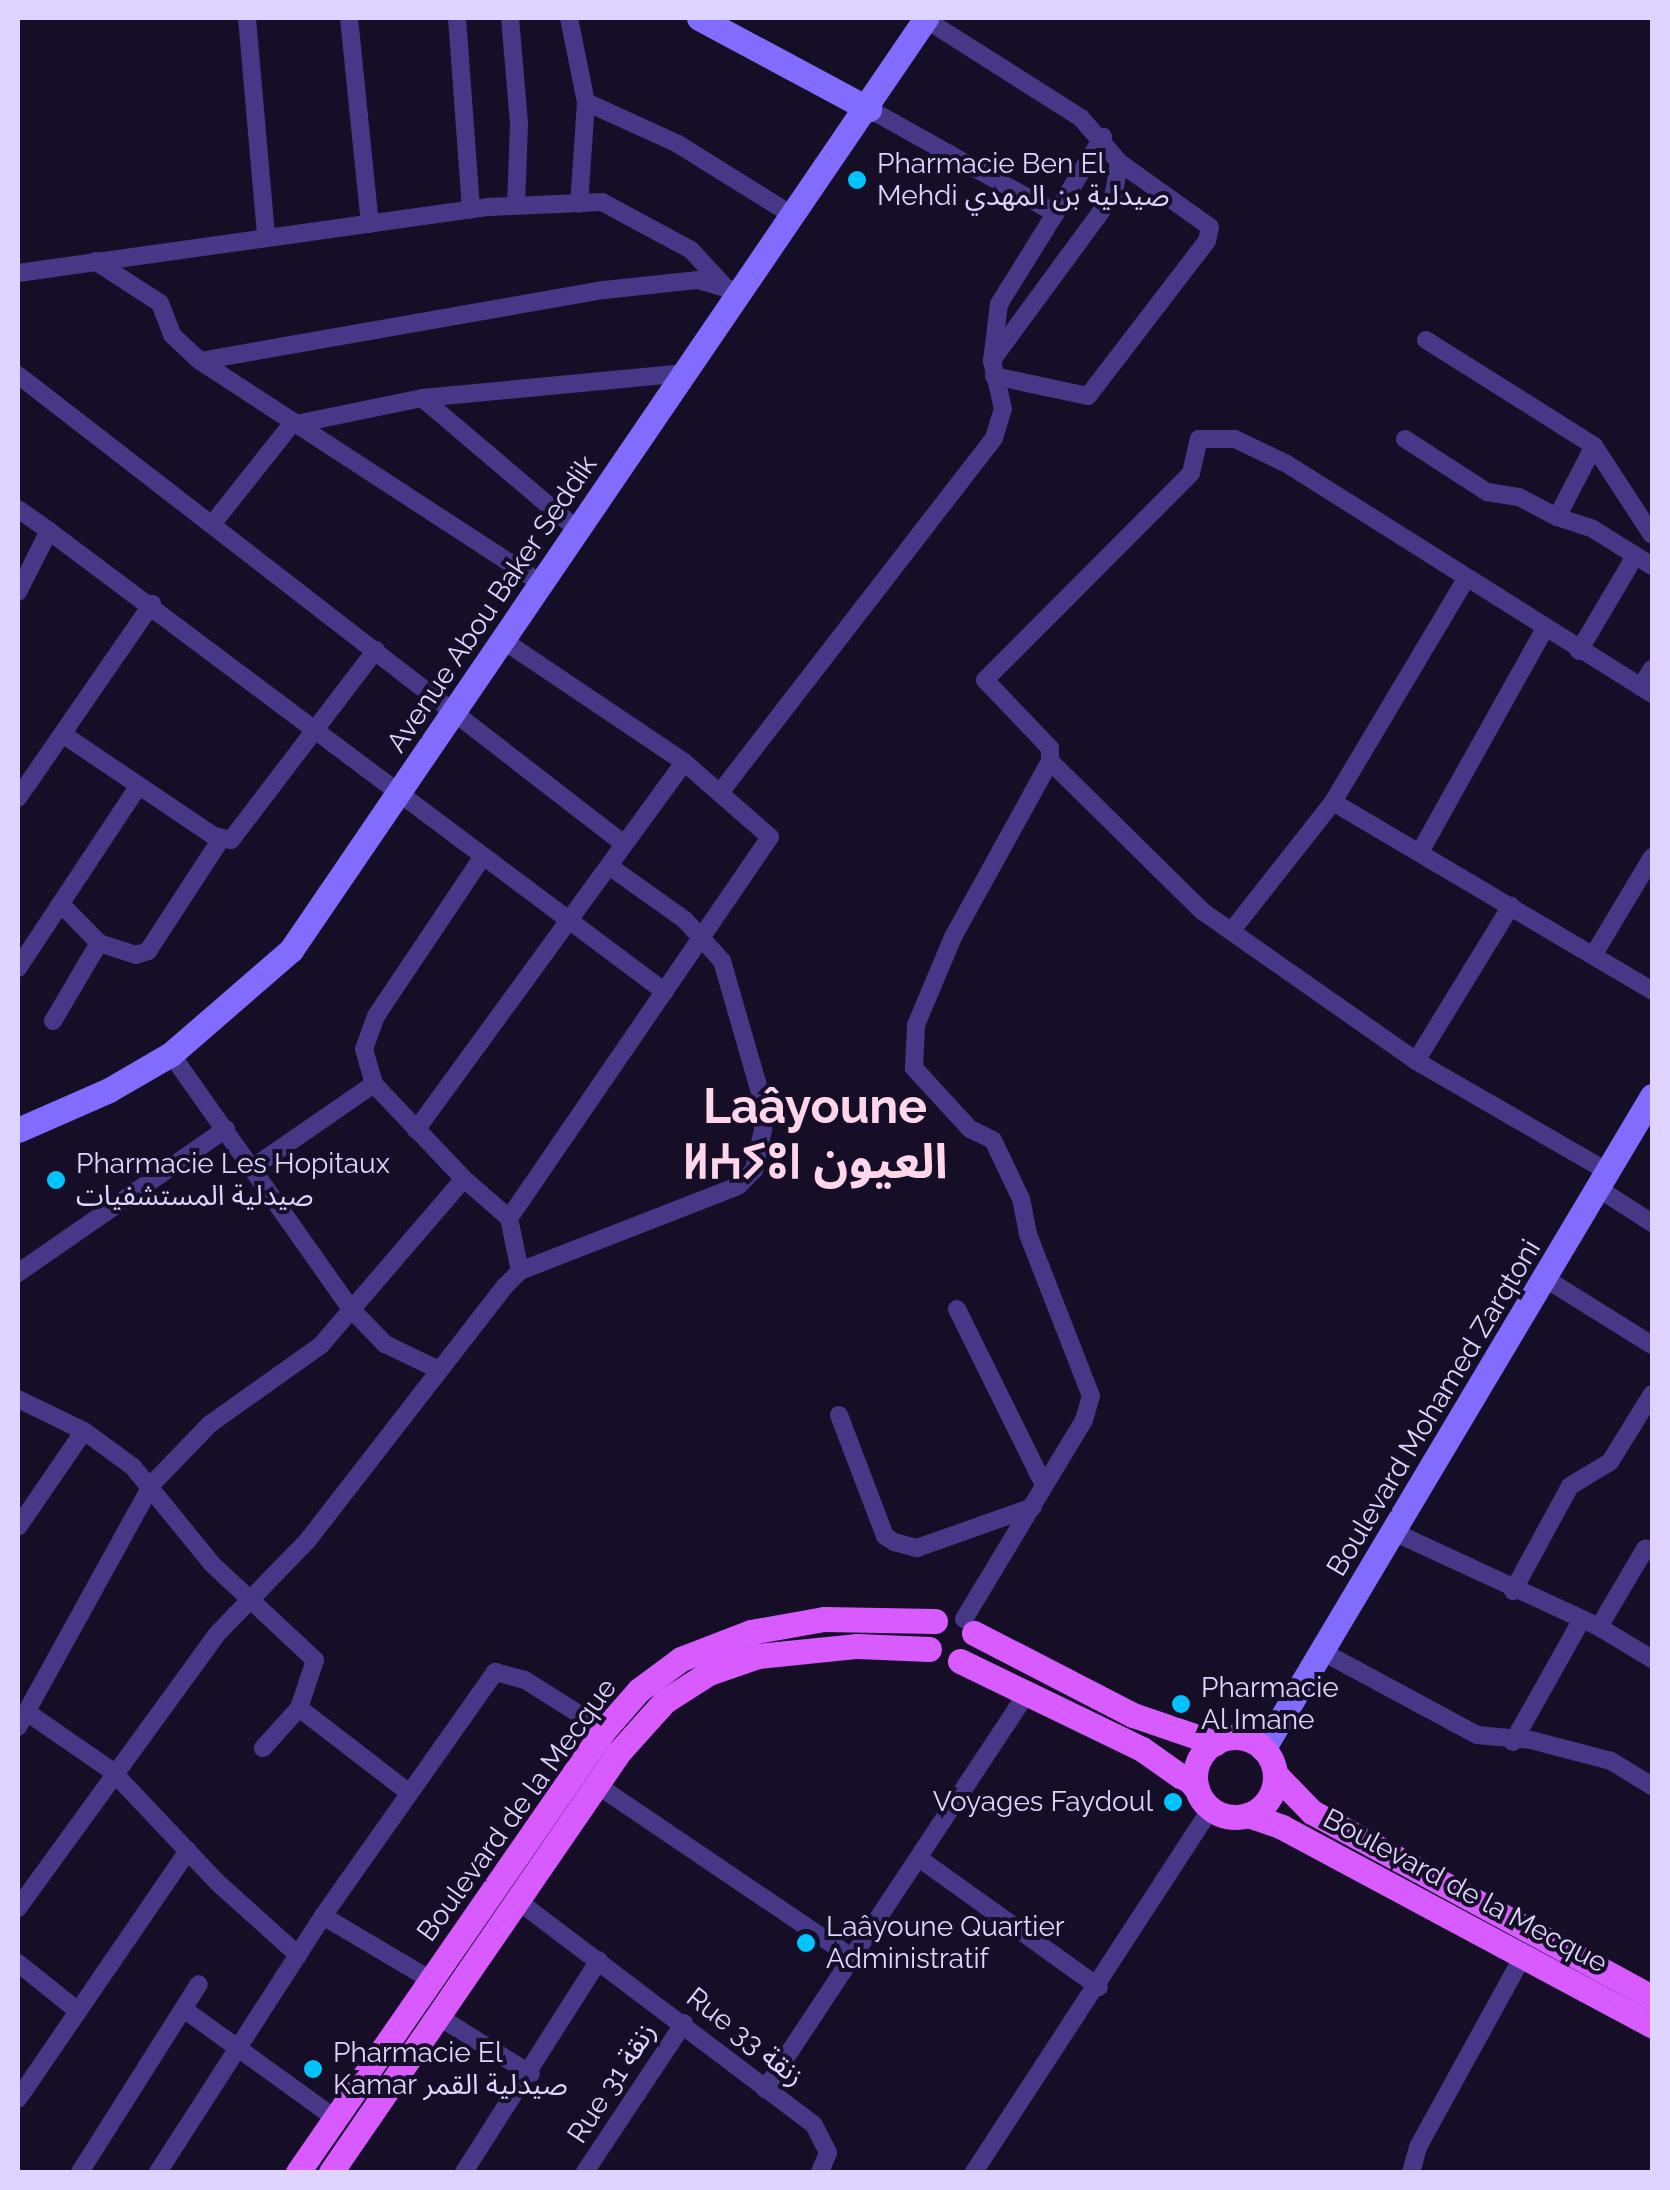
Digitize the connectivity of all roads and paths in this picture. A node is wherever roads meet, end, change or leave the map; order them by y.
1 (246, 18) edge
2 (349, 18) edge
3 (456, 18) edge
4 (510, 18) edge
5 (569, 18) edge
6 (699, 18) edge
7 (926, 18) edge
8 (586, 102) junction
9 (869, 109) junction
10 (1103, 137) junction
11 (1119, 162) junction
12 (516, 204) junction
13 (579, 204) junction
14 (471, 209) junction
15 (1054, 214) junction
16 (792, 216) junction
17 (370, 224) junction
18 (266, 236) junction
19 (75, 262) junction
20 (18, 272) edge
21 (733, 290) junction
22 (1426, 340) dead end
23 (200, 360) junction
24 (993, 369) junction
25 (686, 373) junction
26 (18, 375) edge
27 (422, 398) junction
28 (291, 426) junction
29 (1405, 439) dead end
30 (1594, 446) junction
31 (18, 509) edge
32 (1557, 517) junction
33 (214, 522) junction
34 (50, 531) junction
35 (579, 531) junction
36 (1652, 535) edge
37 (1635, 556) junction
38 (1652, 566) edge
39 (1464, 580) junction
40 (542, 584) junction
41 (18, 592) edge
42 (152, 604) junction
43 (1544, 630) junction
44 (504, 641) junction
45 (376, 650) junction
46 (1579, 650) junction
47 (1652, 669) edge
48 (1647, 690) edge
49 (454, 712) junction
50 (316, 731) junction
51 (64, 735) junction
52 (1050, 761) junction
53 (684, 762) junction
54 (139, 785) junction
55 (722, 790) junction
56 (397, 796) junction
57 (18, 798) edge
58 (1333, 802) junction
59 (221, 839) junction
60 (624, 844) junction
61 (1420, 852) junction
62 (483, 856) junction
63 (1652, 858) edge
64 (609, 866) junction
65 (61, 904) junction
66 (1511, 906) junction
67 (569, 917) junction
68 (1233, 929) junction
69 (702, 935) junction
70 (99, 943) junction
71 (1594, 954) junction
72 (18, 968) edge
73 (1652, 991) edge
74 (664, 992) junction
75 (52, 1021) dead end
76 (172, 1054) junction
77 (1416, 1061) junction
78 (374, 1084) junction
79 (1650, 1103) edge
80 (226, 1129) junction
81 (18, 1130) edge
82 (416, 1130) junction
83 (255, 1166) junction
84 (464, 1179) junction
85 (1602, 1179) junction
86 (510, 1218) junction
87 (1652, 1223) edge
88 (520, 1271) junction
89 (18, 1273) edge
90 (1546, 1279) junction
91 (351, 1309) junction
92 (958, 1309) dead end
93 (1652, 1345) edge
94 (437, 1368) junction
95 (1652, 1394) edge
96 (18, 1399) edge
97 (840, 1415) dead end
98 (84, 1431) junction
99 (152, 1484) junction
100 (1044, 1485) junction
101 (1033, 1507) junction
102 (18, 1527) edge
103 (1396, 1532) junction
104 (1652, 1552) edge
105 (1513, 1591) junction
106 (248, 1596) junction
107 (935, 1621) junction
108 (1590, 1623) junction
109 (969, 1626) junction
110 (929, 1648) junction
111 (1322, 1652) junction
112 (1652, 1659) edge
113 (960, 1661) junction
114 (1028, 1692) junction
115 (299, 1708) junction
116 (23, 1720) edge
117 (604, 1730) junction
118 (1512, 1742) junction
119 (1215, 1743) junction
120 (263, 1748) dead end
121 (1264, 1749) junction
122 (112, 1771) junction
123 (1275, 1774) junction
124 (597, 1785) junction
125 (1652, 1786) edge
126 (408, 1792) junction
127 (1204, 1799) junction
128 (1248, 1815) junction
129 (188, 1851) junction
130 (920, 1859) junction
131 (518, 1901) junction
132 (18, 1908) edge
133 (323, 1916) junction
134 (298, 1955) junction
135 (1523, 1956) junction
136 (854, 1959) junction
137 (599, 1960) junction
138 (18, 1963) edge
139 (432, 1980) junction
140 (200, 1984) dead end
141 (1099, 1986) junction
142 (1652, 1997) edge
143 (185, 2010) junction
144 (78, 2011) junction
145 (439, 2017) junction
146 (684, 2023) junction
147 (1652, 2026) edge
148 (238, 2042) junction
149 (531, 2074) junction
150 (765, 2089) junction
151 (18, 2099) edge
152 (335, 2118) junction
153 (168, 2169) edge
154 (339, 2170) edge
155 (80, 2172) edge
156 (298, 2172) edge
157 (464, 2172) edge
158 (586, 2172) edge
159 (820, 2172) edge
160 (974, 2172) edge
161 (1411, 2172) edge

1 - 18 street
2 - 17 street
3 - 14 street
4 - 12 street
5 - 8 street
6 - 9 main road
7 - 9 main road, Avenue Abou Baker Seddik
7 - 10 street
8 - 13 street
8 - 16 street
9 - 15 street
9 - 16 main road, Avenue Abou Baker Seddik
10 - 11 street
10 - 15 street
11 - 24 street
11 - 24 street
12 - 13 street
12 - 14 street
13 - 21 street
14 - 17 street
15 - 24 street
16 - 21 main road, Avenue Abou Baker Seddik
17 - 18 street
18 - 19 street
19 - 20 street
19 - 23 street
21 - 23 street
21 - 25 main road, Avenue Abou Baker Seddik
22 - 30 street
23 - 28 street
24 - 55 street
25 - 27 street
25 - 35 main road, Avenue Abou Baker Seddik
26 - 33 street
27 - 28 street
27 - 35 street
28 - 33 street
28 - 40 street
29 - 32 street
30 - 32 street
30 - 36 street
31 - 34 street
32 - 37 street
33 - 45 street
34 - 41 street
34 - 42 street
35 - 40 main road, Avenue Abou Baker Seddik
37 - 38 street
37 - 46 street
39 - 43 street
39 - 52 street
39 - 58 street
40 - 44 main road, Avenue Abou Baker Seddik
42 - 50 street
42 - 51 street
43 - 46 street
43 - 61 street
44 - 49 main road, Avenue Abou Baker Seddik
44 - 53 street
45 - 49 street
45 - 50 street
46 - 48 street
47 - 48 street
49 - 56 main road, Avenue Abou Baker Seddik
49 - 60 street
50 - 56 street
50 - 59 street
51 - 54 street
51 - 57 street
52 - 68 street
52 - 100 street
53 - 55 street
53 - 60 street
54 - 59 street
54 - 65 street
55 - 69 street
56 - 62 street
56 - 76 main road, Avenue Abou Baker Seddik
58 - 61 street
58 - 68 street
59 - 70 street
60 - 64 street
61 - 66 street
62 - 67 street
62 - 78 street
63 - 71 street
64 - 67 street
64 - 69 street
65 - 70 street
65 - 72 street
66 - 71 street
66 - 77 street
67 - 74 street
67 - 82 street
68 - 77 street
69 - 74 street
69 - 88 street
70 - 75 street
71 - 73 street
74 - 86 street
76 - 80 street
76 - 81 main road, Avenue Abou Baker Seddik
77 - 85 street
78 - 82 street
78 - 83 street
79 - 85 main road, Boulevard Mohamed Zarqtoni
80 - 83 street
80 - 89 street
82 - 84 street
83 - 91 street
84 - 86 street
84 - 91 street
85 - 87 street
85 - 90 main road, Boulevard Mohamed Zarqtoni
86 - 88 street
88 - 94 street
90 - 93 street
90 - 103 main road, Boulevard Mohamed Zarqtoni
91 - 94 street
91 - 99 street
92 - 100 street
94 - 106 street
95 - 105 street
96 - 98 street
97 - 101 street
98 - 99 street
98 - 102 street
99 - 106 street
99 - 116 street
100 - 101 street
101 - 109 street
103 - 105 street
103 - 111 main road, Boulevard Mohamed Zarqtoni
104 - 108 street
105 - 108 street
106 - 115 street
106 - 122 street
107 - 109 main road
107 - 110 main road
107 - 117 main road, Boulevard de la Mecque
108 - 112 street
108 - 118 street
109 - 113 main road
109 - 119 main road
110 - 113 main road
110 - 124 main road, Boulevard de la Mecque
111 - 118 street
111 - 121 main road, Boulevard Mohamed Zarqtoni
113 - 114 main road
114 - 127 main road
114 - 130 street
115 - 120 street
115 - 126 street
116 - 122 street
117 - 126 street
117 - 139 main road, Boulevard de la Mecque
118 - 125 street
119 - 121 main road
119 - 127 main road
121 - 123 main road
122 - 129 street
122 - 132 street
123 - 128 main road
123 - 142 main road
124 - 131 main road, Boulevard de la Mecque
124 - 136 street
126 - 133 street
127 - 128 main road
127 - 141 street
128 - 135 main road, Boulevard de la Mecque
129 - 134 street
129 - 144 street
130 - 136 street
130 - 141 street
131 - 137 street, Rue 33 زنقة
131 - 145 main road, Boulevard de la Mecque
133 - 134 street
133 - 139 street
134 - 148 street
135 - 147 main road, Boulevard de la Mecque
135 - 161 street
136 - 150 street
137 - 146 street, Rue 33 زنقة
137 - 149 street
138 - 144 street
139 - 152 main road, Boulevard de la Mecque
140 - 143 street
141 - 160 street
143 - 148 street
143 - 155 street
144 - 151 street
145 - 149 street
145 - 154 main road, Boulevard de la Mecque
146 - 150 street, Rue 33 زنقة
146 - 158 street, Rue 31 زنقة
148 - 152 street
148 - 153 street
149 - 157 street
150 - 159 street, Rue 33 زنقة
152 - 156 main road, Boulevard de la Mecque

